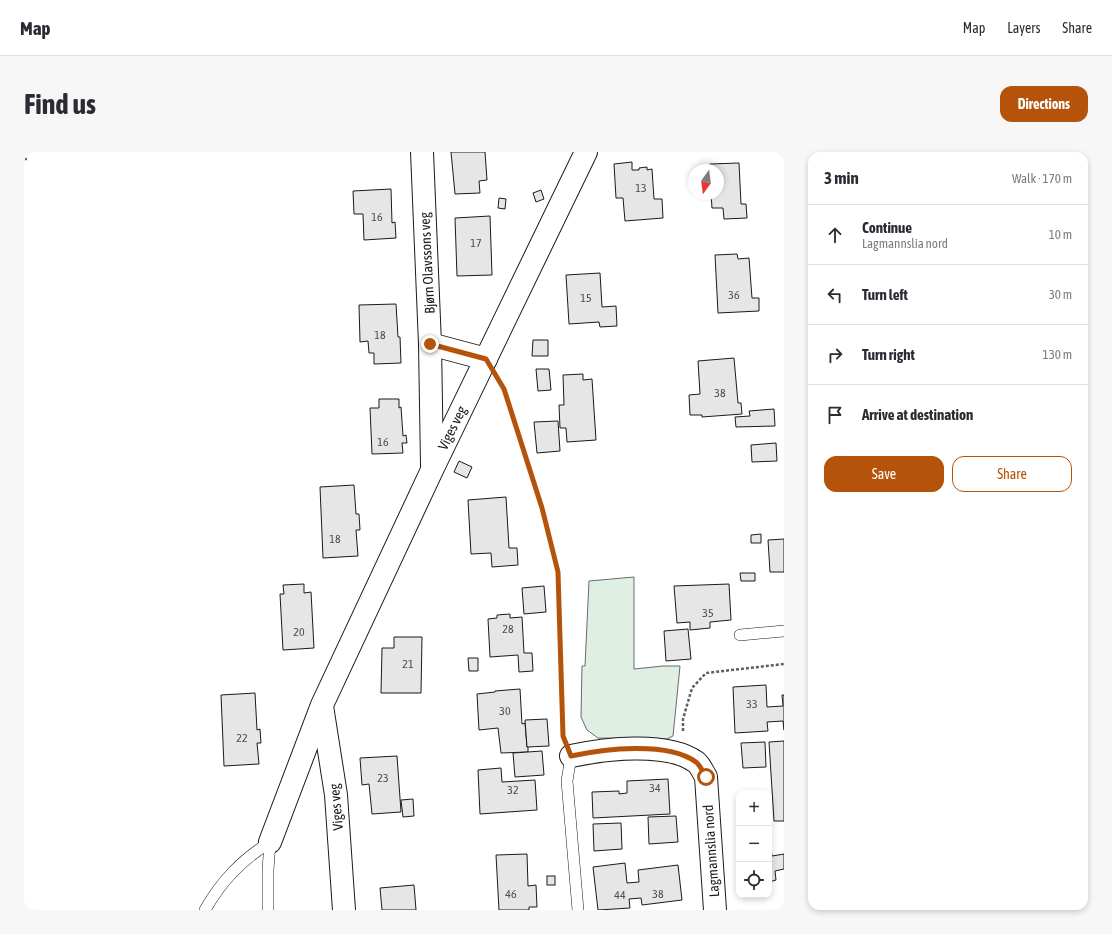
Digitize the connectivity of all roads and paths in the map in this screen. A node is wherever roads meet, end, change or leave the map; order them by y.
1 (422, 152) edge
2 (586, 152) edge
3 (24, 159) edge
4 (29, 159) dead end
5 (430, 344) junction
6 (486, 359) junction
7 (432, 470) junction
8 (784, 630) edge
9 (740, 635) dead end
10 (784, 664) edge
11 (322, 705) junction
12 (683, 754) junction
13 (571, 756) junction
14 (270, 842) junction
15 (204, 910) edge
16 (268, 910) edge
17 (344, 910) edge
18 (578, 910) edge
19 (715, 910) edge

1 - 5 street, Bjørn Olavssons veg
2 - 6 street, Viges veg
3 - 4 path
5 - 6 street
5 - 7 street, Bjørn Olavssons veg
6 - 7 street, Viges veg
6 - 13 path
7 - 11 street, Viges veg
8 - 9 lane
10 - 12 path
11 - 14 street, Viges veg
11 - 17 street, Viges veg
12 - 13 street
12 - 19 street, Lagmannslia nord
13 - 18 lane
14 - 15 lane
14 - 16 lane

